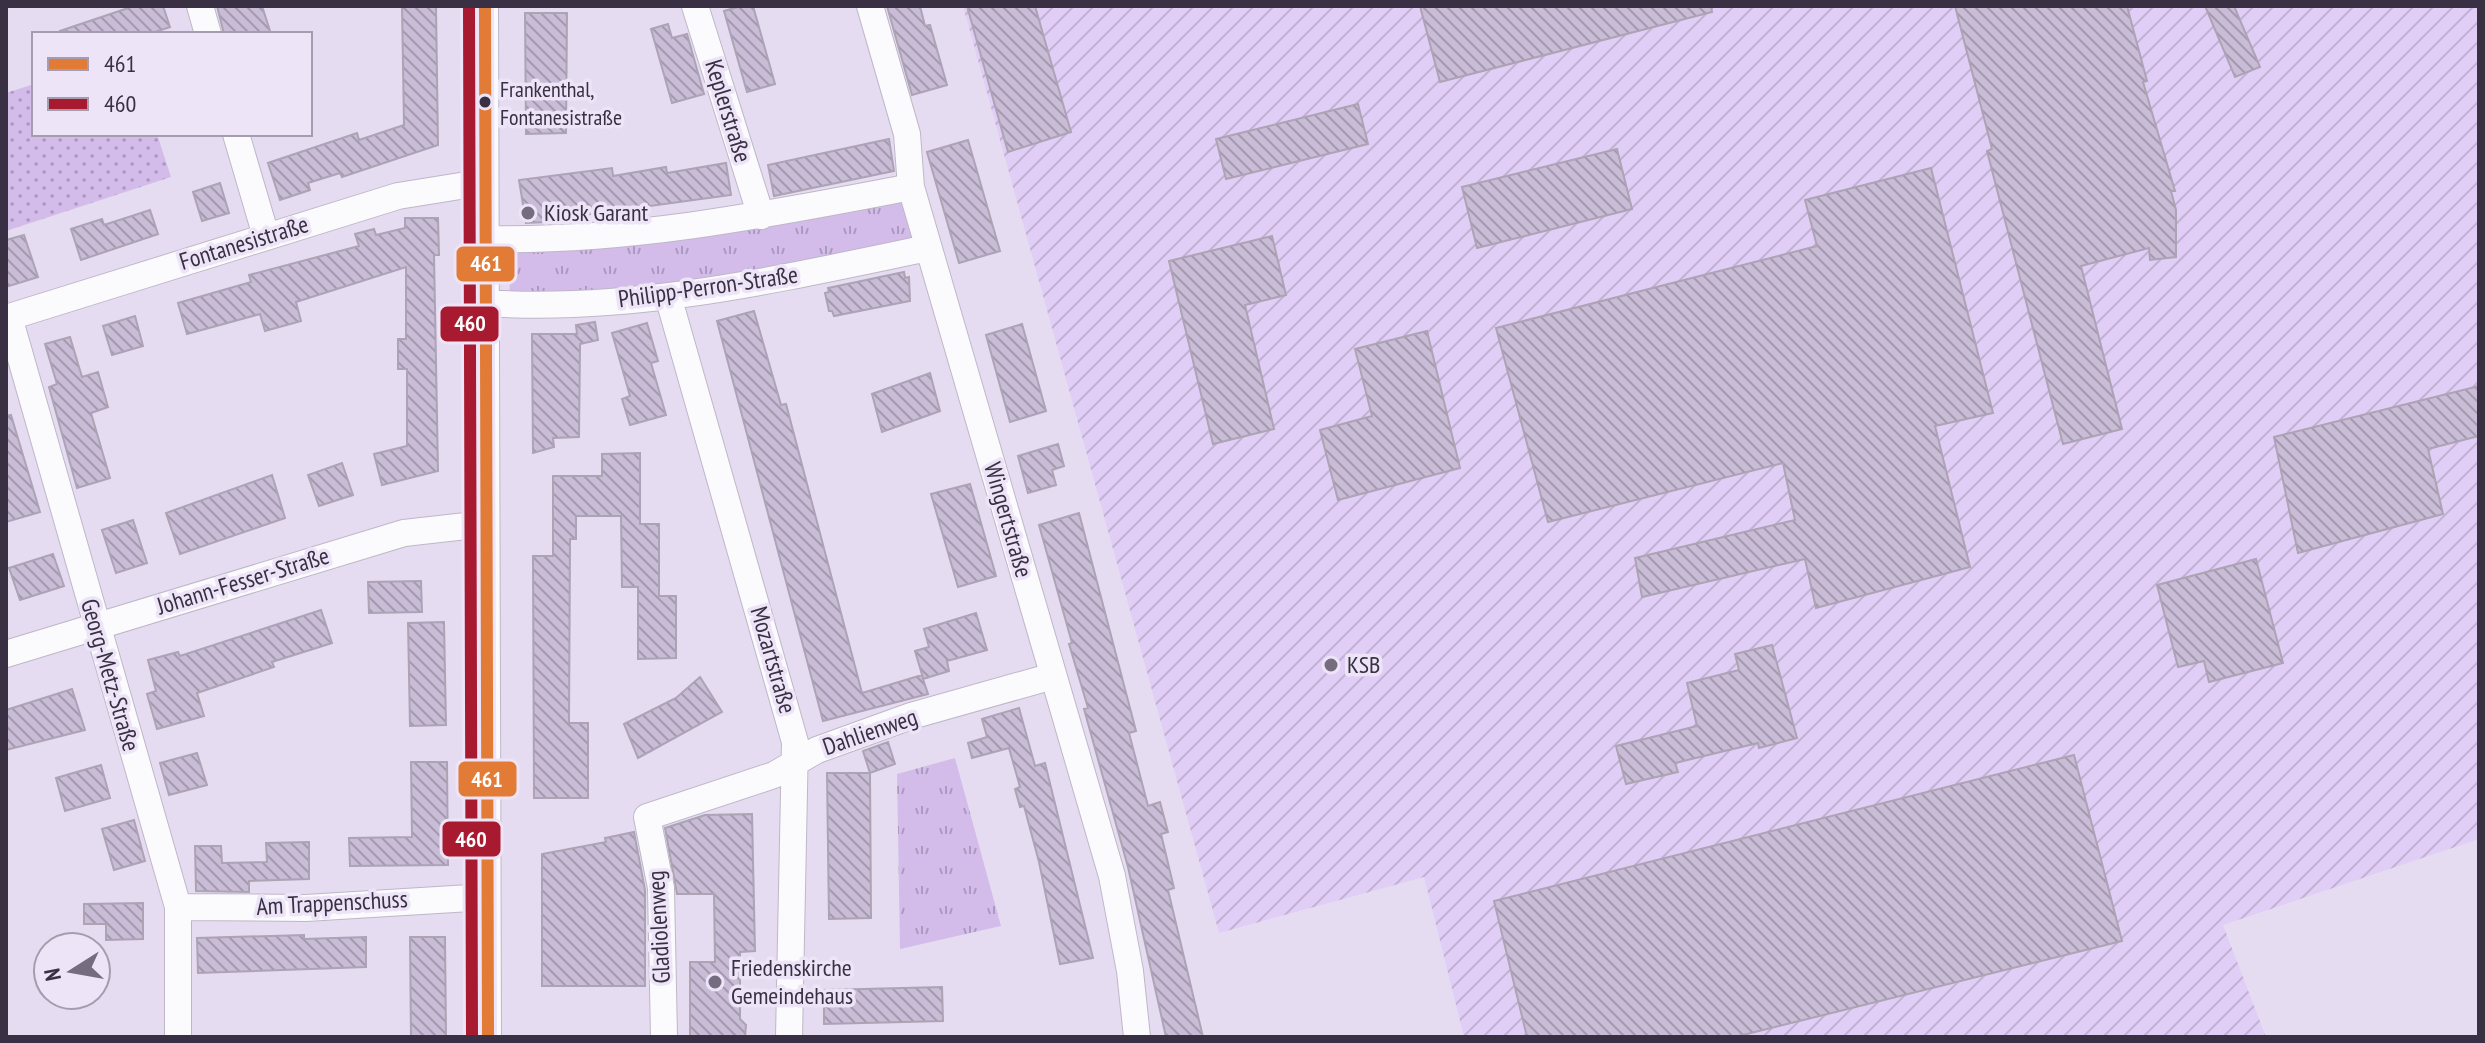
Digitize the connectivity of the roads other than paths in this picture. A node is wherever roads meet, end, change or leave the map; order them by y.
1 (200, 6) edge
2 (485, 6) edge
3 (695, 6) edge
4 (870, 6) edge
5 (207, 32) edge
6 (237, 136) edge
7 (485, 182) junction
8 (911, 187) junction
9 (761, 216) junction
10 (266, 236) junction
11 (486, 239) junction
12 (928, 248) junction
13 (668, 296) junction
14 (486, 303) junction
15 (7, 318) edge
16 (484, 524) junction
17 (96, 626) junction
18 (6, 654) edge
19 (1053, 676) junction
20 (795, 765) junction
21 (647, 817) joint
22 (487, 897) junction
23 (178, 907) junction
24 (178, 1037) edge
25 (488, 1037) edge
26 (664, 1037) edge
27 (789, 1037) edge
28 (1137, 1037) edge

1 - 5 street
2 - 7 street
3 - 9 street, Keplerstraße
4 - 8 street, Wingertstraße
6 - 10 street
7 - 10 street, Fontanesistraße
7 - 11 street
8 - 9 street
8 - 12 street, Wingertstraße
9 - 11 street
10 - 15 street, Fontanesistraße
11 - 14 street
12 - 13 street, Philipp-Perron-Straße
12 - 19 street, Wingertstraße
13 - 14 street, Philipp-Perron-Straße
13 - 20 street, Mozartstraße
14 - 16 street
15 - 17 street, Georg-Metz-Straße
16 - 17 street, Johann-Fesser-Straße
16 - 22 street
17 - 18 street, Johann-Fesser-Straße
17 - 23 street, Georg-Metz-Straße
19 - 20 street, Dahlienweg
19 - 28 street, Wingertstraße
20 - 21 street, Dahlienweg
20 - 27 street, Mozartstraße
21 - 26 street, Gladiolenweg
22 - 23 street, Am Trappenschuss
22 - 25 street
23 - 24 street, Georg-Metz-Straße

